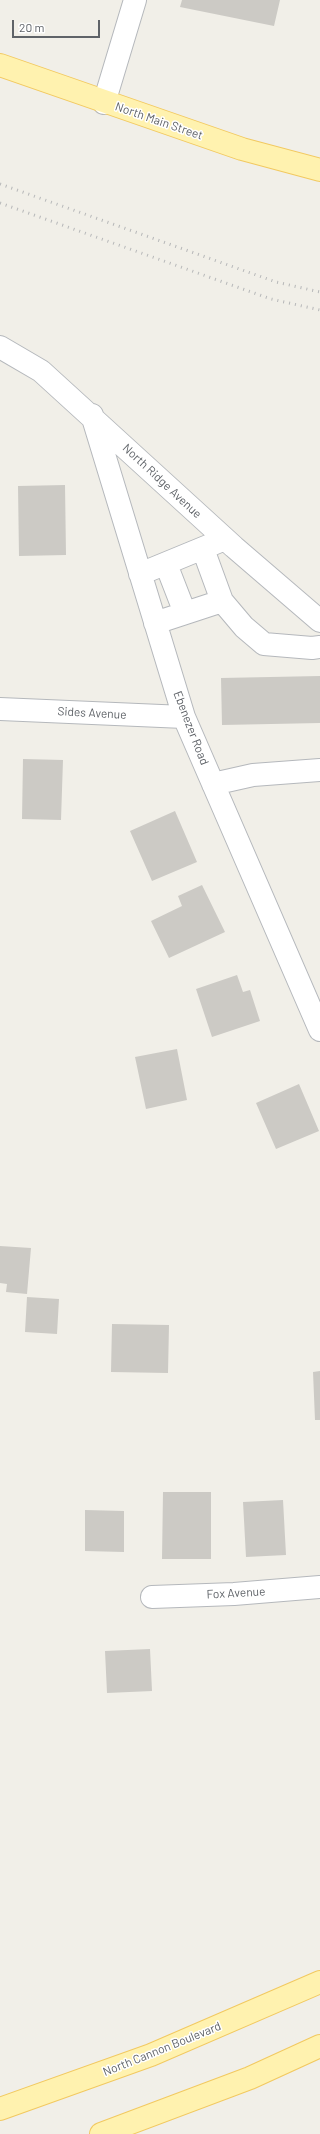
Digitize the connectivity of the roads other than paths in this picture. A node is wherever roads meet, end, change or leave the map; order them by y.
1 (135, 0) edge
2 (0, 65) edge
3 (104, 103) junction
4 (320, 170) edge
5 (0, 347) edge
6 (92, 415) junction
7 (225, 539) junction
8 (203, 549) junction
9 (166, 564) junction
10 (140, 574) junction
11 (222, 600) junction
12 (185, 613) junction
13 (320, 621) edge
14 (155, 623) junction
15 (320, 646) edge
16 (0, 709) edge
17 (184, 717) junction
18 (320, 770) edge
19 (213, 784) junction
20 (320, 1030) edge
21 (320, 1587) edge
22 (152, 1597) dead end
23 (320, 1982) edge
24 (320, 2046) edge
25 (0, 2109) edge
26 (101, 2134) edge

1 - 3 street
2 - 3 main road, North Main Street
3 - 4 main road, North Main Street
5 - 6 street, North Ridge Avenue
6 - 7 street, North Ridge Avenue
6 - 10 street, Ebenezer Road
7 - 8 street
7 - 13 street, North Ridge Avenue
8 - 9 street
8 - 11 street
9 - 10 street
9 - 12 street
10 - 14 street, Ebenezer Road
11 - 12 street
11 - 15 street
12 - 14 street
14 - 17 street, Ebenezer Road
16 - 17 street, Sides Avenue
17 - 19 street, Ebenezer Road
18 - 19 street
19 - 20 street, Ebenezer Road
21 - 22 street, Fox Avenue
23 - 25 main road, North Cannon Boulevard
24 - 26 main road

